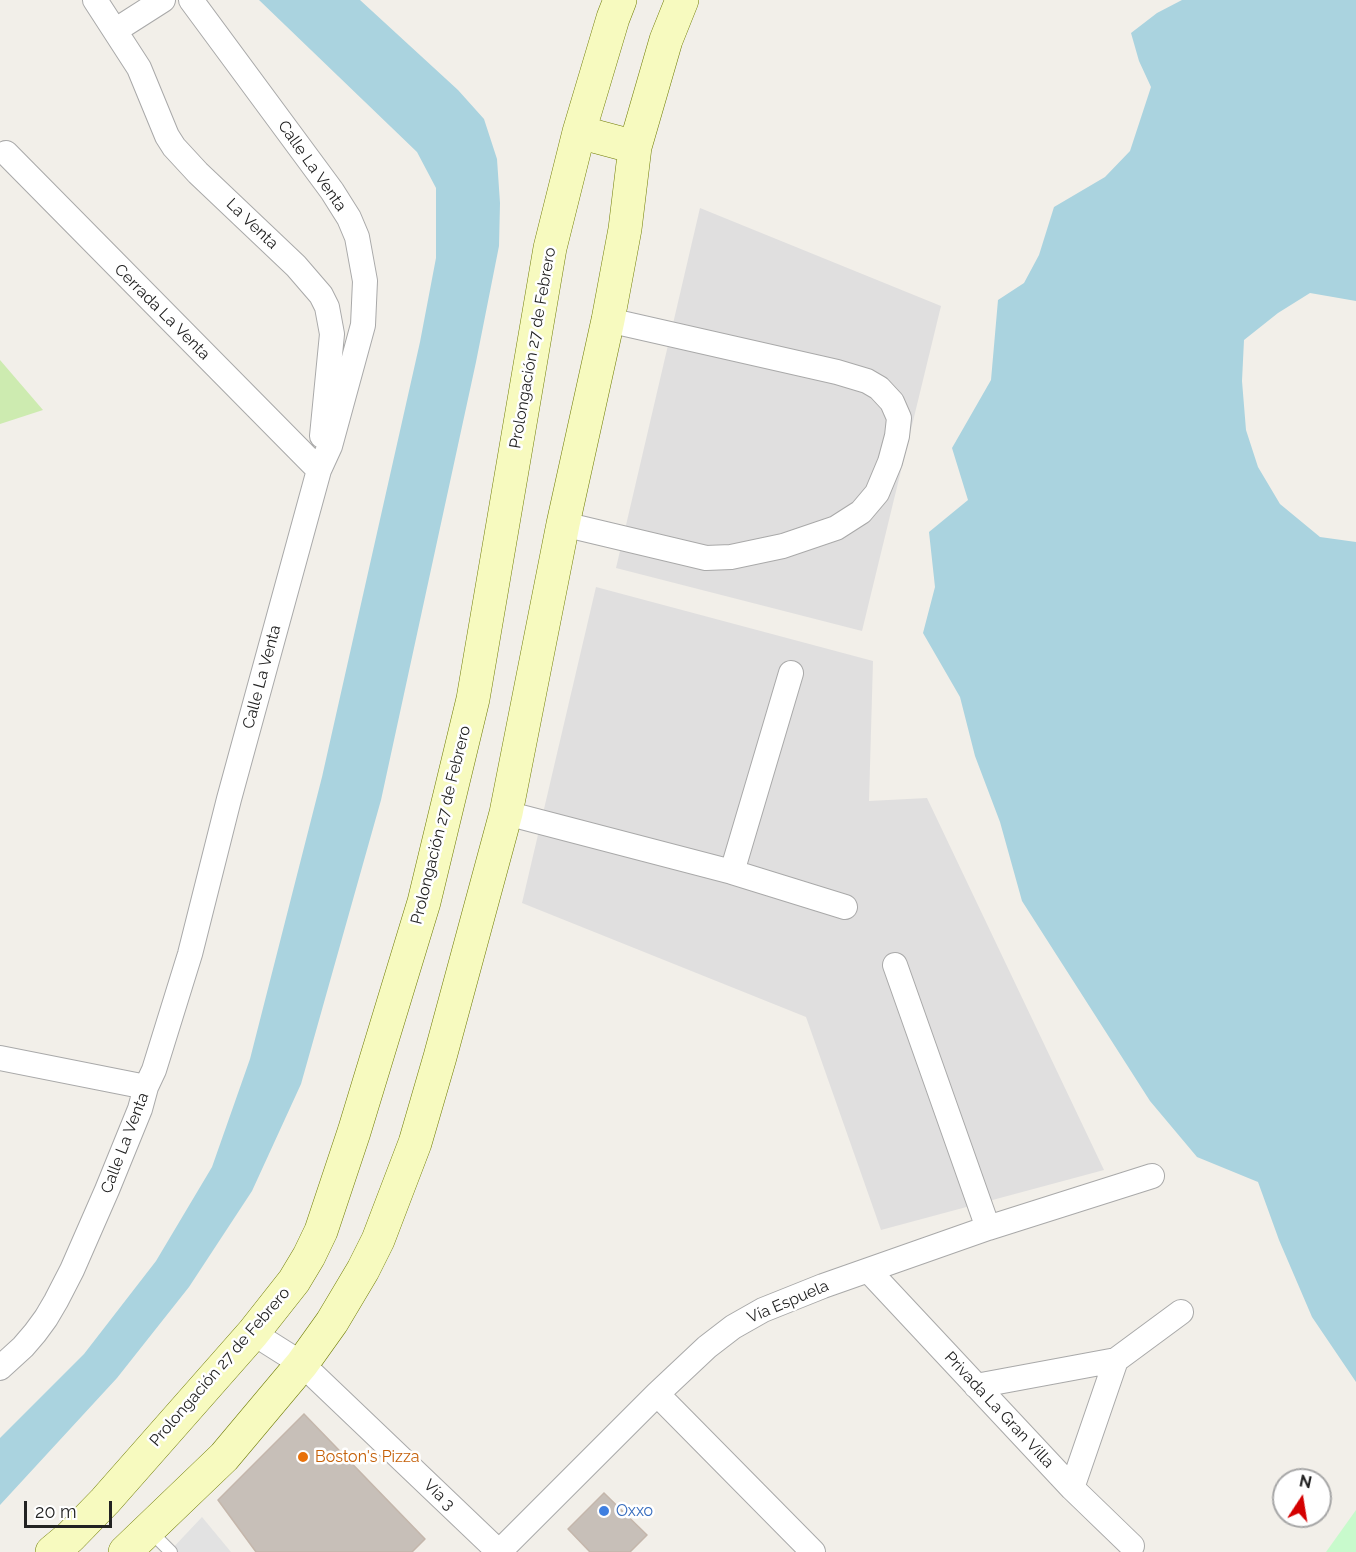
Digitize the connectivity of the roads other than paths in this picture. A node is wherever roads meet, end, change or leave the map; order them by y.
1 (95, 0) edge
2 (163, 0) edge
3 (190, 0) edge
4 (620, 0) edge
5 (682, 0) edge
6 (116, 30) junction
7 (579, 132) junction
8 (635, 147) junction
9 (6, 153) dead end
10 (608, 320) junction
11 (319, 470) junction
12 (563, 524) junction
13 (791, 673) dead end
14 (506, 813) junction
15 (732, 872) junction
16 (845, 907) dead end
17 (895, 965) dead end
18 (0, 1058) edge
19 (146, 1087) junction
20 (1152, 1176) dead end
21 (988, 1228) junction
22 (869, 1271) junction
23 (1181, 1312) dead end
24 (253, 1333) junction
25 (1116, 1360) junction
26 (302, 1364) junction
27 (0, 1368) edge
28 (976, 1386) junction
29 (657, 1394) junction
30 (1072, 1488) junction
31 (160, 1541) edge
32 (1132, 1546) dead end
33 (52, 1552) edge
34 (125, 1552) edge
35 (499, 1552) edge
36 (813, 1552) edge

1 - 6 street, La Venta
2 - 6 street
3 - 11 street, Calle La Venta
4 - 7 street, Prolongación 27 de Febrero
5 - 8 street
6 - 11 street, La Venta
7 - 8 street
7 - 24 street, Prolongación 27 de Febrero
8 - 10 street
9 - 11 street, Cerrada La Venta
10 - 12 street
10 - 12 street
11 - 19 street, Calle La Venta
12 - 14 street
13 - 15 street
14 - 15 street
14 - 26 street
15 - 16 street
17 - 21 street
18 - 19 street
19 - 27 street, Calle La Venta
20 - 21 street, Vía Espuela
21 - 22 street, Vía Espuela
22 - 28 street, Privada La Gran Villa
22 - 29 street, Vía Espuela
23 - 25 street
24 - 26 street, Vía 3
24 - 33 street, Prolongación 27 de Febrero
25 - 28 street
25 - 30 street
26 - 31 street
26 - 35 street, Vía 3
28 - 30 street, Privada La Gran Villa
29 - 35 street, Vía Espuela
29 - 36 street
30 - 32 street, Privada La Gran Villa
31 - 34 street

